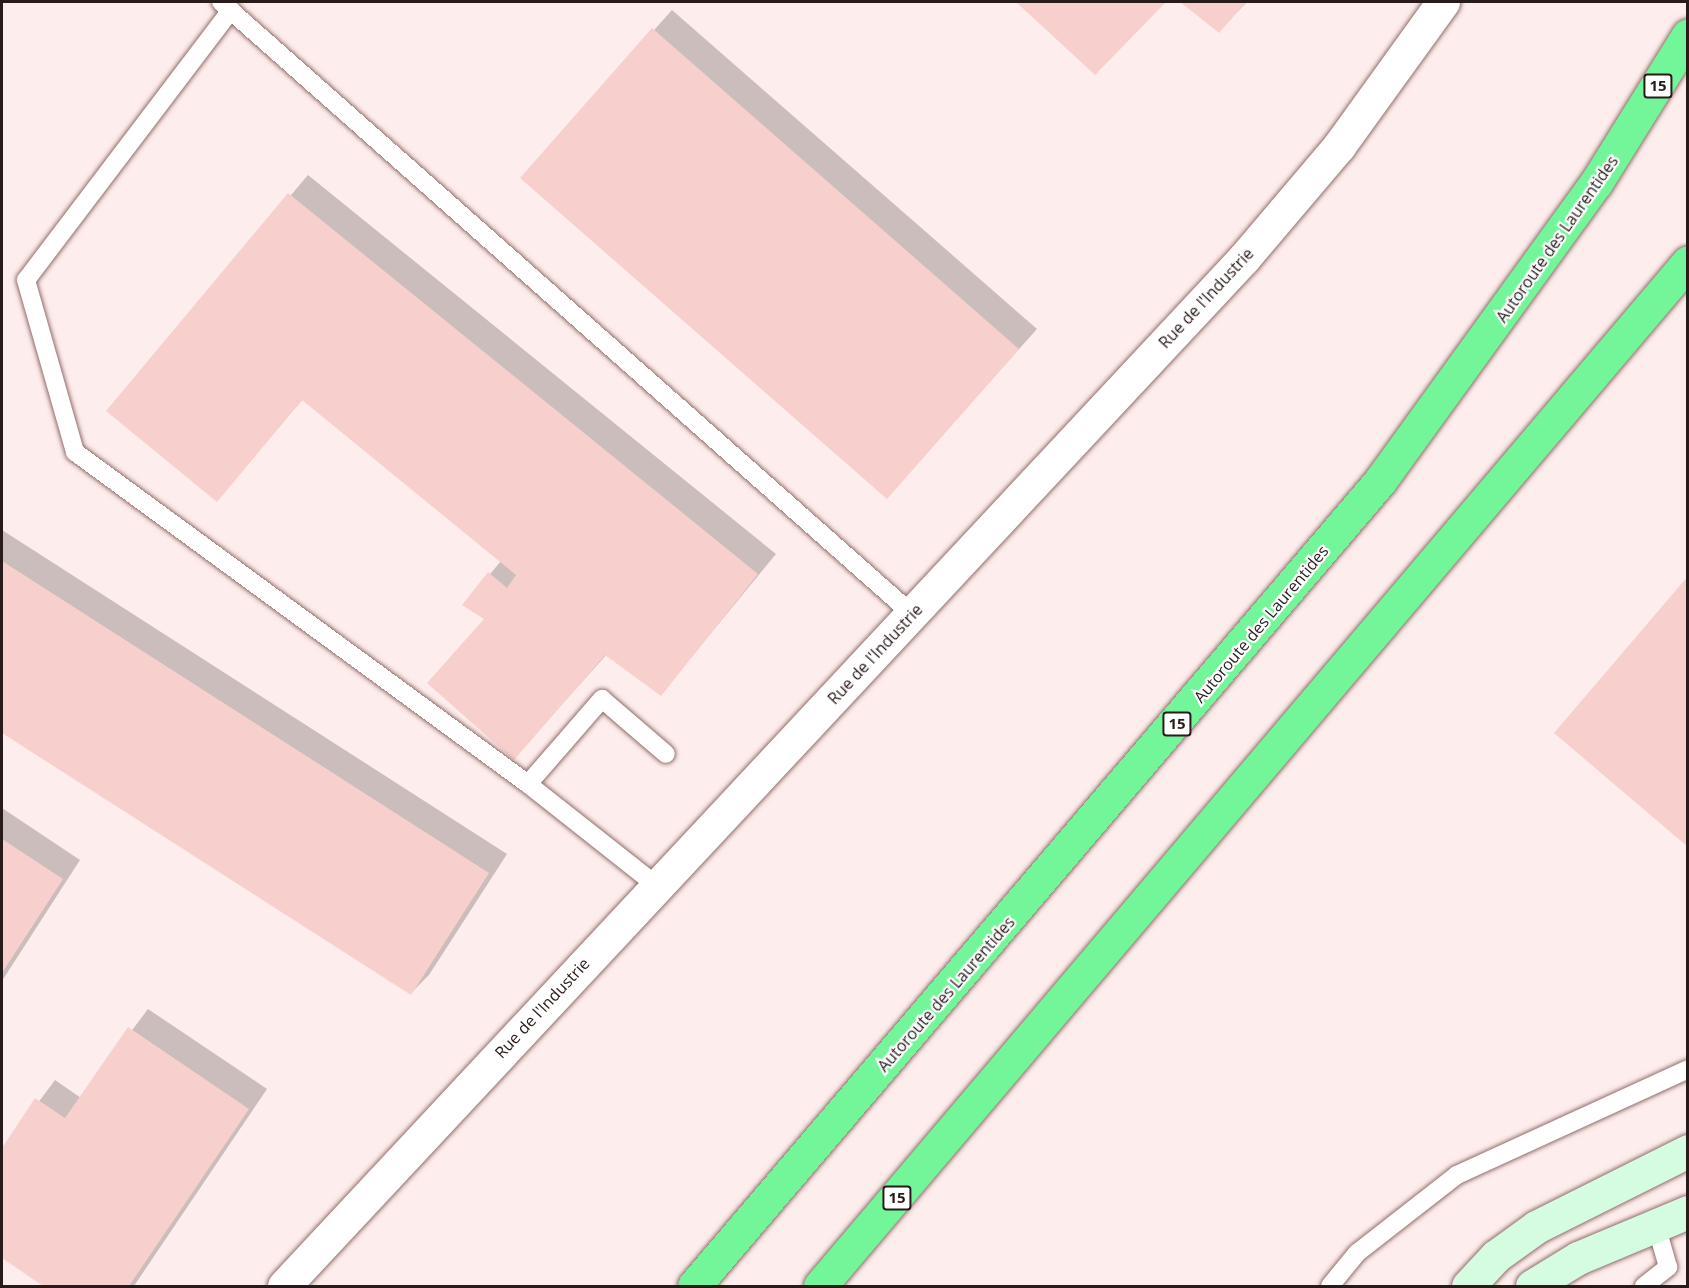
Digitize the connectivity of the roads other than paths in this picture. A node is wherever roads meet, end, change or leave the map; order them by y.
1 (1443, 2) edge
2 (226, 6) edge
3 (1688, 35) edge
4 (1688, 61) edge
5 (1628, 137) junction
6 (1688, 262) edge
7 (912, 614) junction
8 (666, 754) dead end
9 (528, 784) junction
10 (657, 886) junction
11 (1688, 1069) edge
12 (1688, 1151) edge
13 (1688, 1212) edge
14 (1656, 1225) junction
15 (284, 1287) edge
16 (694, 1287) edge
17 (820, 1287) edge
18 (1330, 1287) edge
19 (1468, 1287) edge
20 (1532, 1287) edge
21 (1644, 1287) edge

1 - 7 street, Rue de l'Industrie
2 - 7 lane
2 - 9 lane
3 - 5 highway, Autoroute des Laurentides / 15
4 - 5 highway
5 - 16 highway, Autoroute des Laurentides / 15
6 - 17 highway, 15
7 - 10 street, Rue de l'Industrie
8 - 9 lane
9 - 10 lane
10 - 15 street, Rue de l'Industrie
11 - 18 lane
12 - 19 street
13 - 14 street
14 - 20 street
14 - 21 lane

